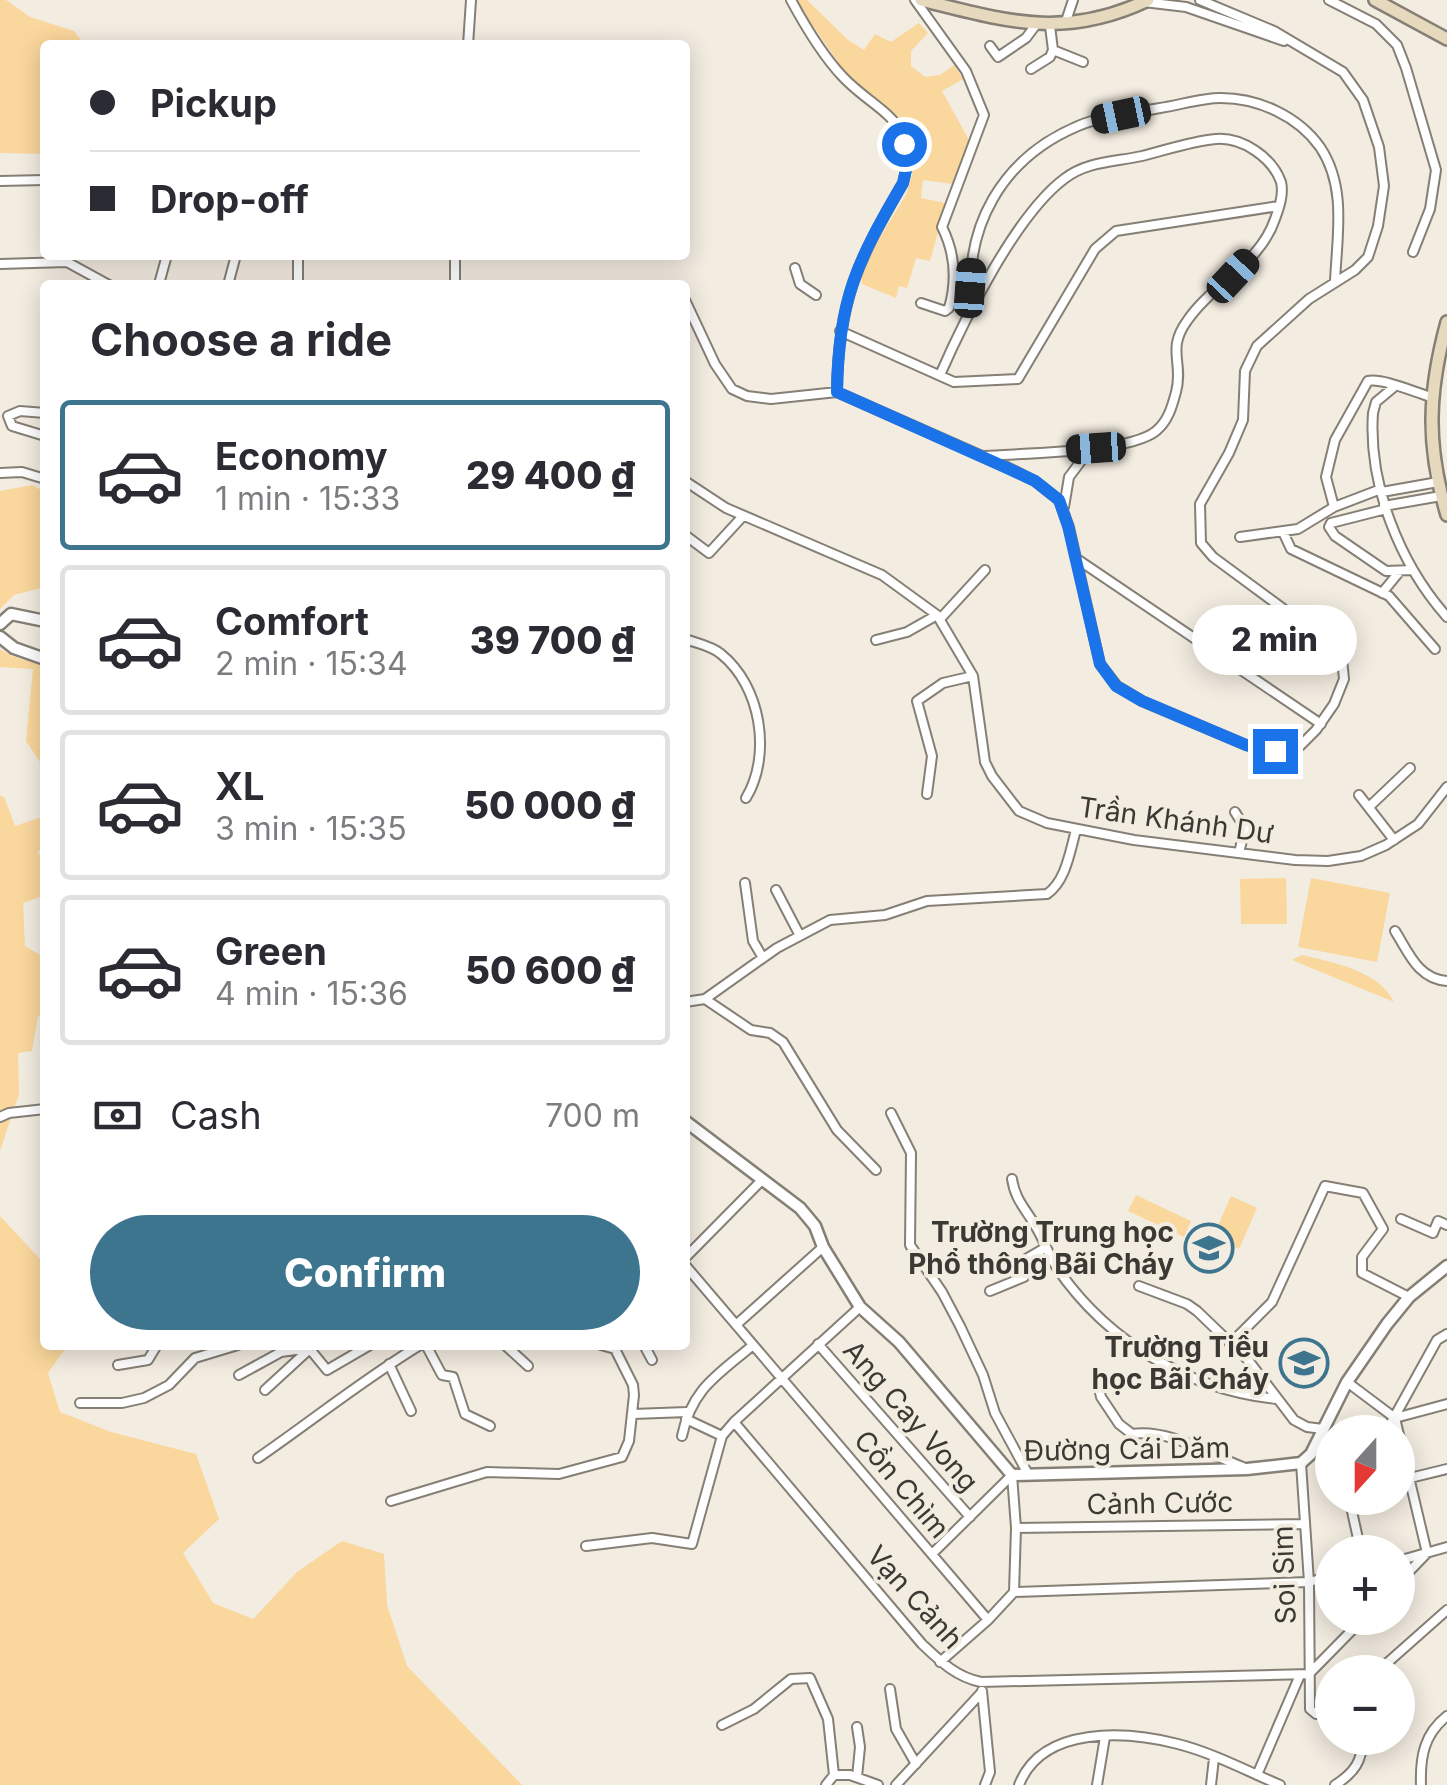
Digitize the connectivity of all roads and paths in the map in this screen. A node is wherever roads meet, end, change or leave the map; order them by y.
1 (471, 0) edge
2 (791, 0) edge
3 (918, 0) edge
4 (1073, 0) edge
5 (1200, 0) edge
6 (1329, 0) edge
7 (1376, 0) edge
8 (1146, 1) edge
9 (953, 4) edge
10 (1065, 24) junction
11 (1035, 26) junction
12 (1050, 26) junction
13 (1447, 38) edge
14 (468, 40) edge
15 (990, 46) dead end
16 (1054, 50) junction
17 (1310, 50) junction
18 (1083, 62) dead end
19 (1030, 69) dead end
20 (40, 180) edge
21 (0, 181) edge
22 (1279, 206) junction
23 (1412, 252) dead end
24 (0, 264) edge
25 (796, 268) dead end
26 (100, 280) edge
27 (1335, 281) junction
28 (816, 295) dead end
29 (922, 303) dead end
30 (972, 308) junction
31 (690, 311) edge
32 (1447, 322) edge
33 (840, 331) junction
34 (940, 376) junction
35 (1394, 387) junction
36 (837, 392) junction
37 (1431, 397) junction
38 (40, 413) edge
39 (40, 434) edge
40 (1096, 448) junction
41 (981, 456) junction
42 (0, 473) edge
43 (40, 477) edge
44 (690, 485) edge
45 (1441, 490) edge
46 (1382, 491) junction
47 (1338, 506) junction
48 (1385, 508) junction
49 (1063, 512) junction
50 (1447, 515) edge
51 (743, 516) junction
52 (1347, 519) junction
53 (1310, 522) junction
54 (1329, 527) junction
55 (1283, 532) junction
56 (1240, 537) dead end
57 (690, 538) edge
58 (1077, 560) junction
59 (985, 570) dead end
60 (1412, 570) junction
61 (1400, 571) junction
62 (1382, 593) junction
63 (938, 617) junction
64 (1447, 617) edge
65 (40, 619) edge
66 (0, 624) edge
67 (0, 636) edge
68 (876, 640) dead end
69 (690, 641) edge
70 (1435, 649) dead end
71 (40, 656) edge
72 (973, 676) junction
73 (1321, 724) junction
74 (1410, 768) dead end
75 (1447, 787) edge
76 (927, 794) dead end
77 (1359, 794) dead end
78 (746, 798) dead end
79 (1370, 806) junction
80 (1235, 812) dead end
81 (1076, 830) junction
82 (1394, 840) junction
83 (1239, 853) junction
84 (745, 883) dead end
85 (776, 890) dead end
86 (1395, 931) dead end
87 (799, 934) junction
88 (763, 958) junction
89 (1447, 981) edge
90 (704, 999) junction
91 (690, 1001) edge
92 (40, 1110) edge
93 (891, 1113) dead end
94 (0, 1117) edge
95 (690, 1124) edge
96 (876, 1170) dead end
97 (1012, 1179) dead end
98 (761, 1181) junction
99 (1402, 1219) dead end
100 (1447, 1225) edge
101 (823, 1247) junction
102 (1045, 1248) junction
103 (690, 1257) edge
104 (1447, 1266) edge
105 (690, 1268) edge
106 (1139, 1286) dead end
107 (990, 1291) dead end
108 (1409, 1297) junction
109 (860, 1307) junction
110 (737, 1324) junction
111 (1447, 1334) edge
112 (818, 1344) junction
113 (1230, 1344) junction
114 (752, 1345) junction
115 (154, 1350) edge
116 (221, 1350) edge
117 (293, 1350) edge
118 (309, 1350) edge
119 (314, 1350) edge
120 (361, 1350) edge
121 (414, 1350) edge
122 (426, 1350) edge
123 (510, 1350) edge
124 (615, 1350) edge
125 (647, 1350) edge
126 (652, 1360) dead end
127 (390, 1364) junction
128 (118, 1365) dead end
129 (528, 1366) dead end
130 (240, 1374) dead end
131 (1096, 1375) dead end
132 (781, 1376) junction
133 (1348, 1382) junction
134 (265, 1390) dead end
135 (1277, 1398) junction
136 (80, 1403) dead end
137 (1447, 1404) edge
138 (411, 1411) dead end
139 (633, 1414) junction
140 (1330, 1415) edge
141 (1391, 1415) edge
142 (1397, 1415) edge
143 (1406, 1415) edge
144 (686, 1416) junction
145 (734, 1422) junction
146 (490, 1426) dead end
147 (1315, 1428) edge
148 (682, 1436) dead end
149 (722, 1436) junction
150 (1315, 1445) edge
151 (258, 1458) dead end
152 (1301, 1464) junction
153 (1248, 1469) junction
154 (1447, 1470) edge
155 (1028, 1474) junction
156 (1012, 1475) junction
157 (1415, 1477) edge
158 (391, 1501) dead end
159 (1415, 1501) edge
160 (970, 1517) junction
161 (1305, 1524) junction
162 (1016, 1528) junction
163 (586, 1546) dead end
164 (1447, 1547) edge
165 (1426, 1553) junction
166 (932, 1554) junction
167 (1415, 1556) edge
168 (1415, 1565) edge
169 (1315, 1580) edge
170 (1308, 1582) junction
171 (1014, 1592) junction
172 (1447, 1610) edge
173 (988, 1620) junction
174 (1346, 1635) edge
175 (1396, 1655) edge
176 (940, 1662) junction
177 (1304, 1675) junction
178 (981, 1687) junction
179 (890, 1689) dead end
180 (1315, 1712) edge
181 (1447, 1716) edge
182 (722, 1725) dead end
183 (857, 1726) dead end
184 (1105, 1737) junction
185 (1361, 1755) edge
186 (1214, 1758) junction
187 (916, 1764) junction
188 (834, 1775) junction
189 (1256, 1775) junction
190 (857, 1778) junction
191 (871, 1784) edge
192 (826, 1785) edge
193 (896, 1785) edge
194 (985, 1785) edge
195 (1019, 1785) edge
196 (1097, 1785) edge
197 (1211, 1785) edge
198 (1280, 1785) edge
199 (1335, 1785) edge
200 (1421, 1785) edge

1 - 14 street
2 - 33 street
3 - 9 main road
3 - 29 street
4 - 10 street
5 - 17 street
6 - 23 street
7 - 13 main road
8 - 10 main road
8 - 17 street
9 - 11 main road
10 - 12 main road
11 - 12 main road
11 - 15 street
12 - 16 street
16 - 18 street
16 - 19 street
17 - 27 street
20 - 21 street
22 - 30 street
22 - 34 street
22 - 40 street
24 - 26 street
25 - 28 street
27 - 30 street
27 - 73 street
30 - 34 street
31 - 36 street
32 - 37 main road
33 - 34 street
33 - 36 street
35 - 37 street
35 - 46 street
35 - 47 street
36 - 41 street
37 - 45 main road
38 - 39 street
40 - 41 street
40 - 49 street
41 - 49 street
42 - 43 street
44 - 51 street, Trần Khánh Dư
45 - 46 street
45 - 48 street
45 - 50 main road
46 - 47 street
46 - 48 street
47 - 52 street
47 - 53 street
48 - 52 street
48 - 60 street
49 - 58 street
51 - 57 street
51 - 63 street, Trần Khánh Dư
52 - 54 street
53 - 54 street
53 - 55 street
54 - 61 street
55 - 56 street
55 - 62 street
58 - 73 street
58 - 73 street
59 - 63 street
60 - 61 street
60 - 64 street
61 - 62 street
62 - 70 street
63 - 68 street
63 - 72 street, Trần Khánh Dư
65 - 66 street
67 - 71 street
69 - 78 street
72 - 76 street
72 - 81 street, Trần Khánh Dư
74 - 79 street
75 - 82 street, Trần Khánh Dư
77 - 79 street
79 - 82 street
80 - 83 street
81 - 83 street, Trần Khánh Dư
81 - 87 street
82 - 83 street, Trần Khánh Dư
84 - 88 street
85 - 87 street
86 - 89 street
87 - 88 street
88 - 90 street
90 - 91 street
90 - 96 street
92 - 94 street
93 - 155 street
95 - 98 street, Đường Cái Dăm
97 - 102 street
98 - 101 street, Đường Cái Dăm
98 - 103 street
99 - 100 street
101 - 109 street, Đường Cái Dăm
101 - 110 street
102 - 107 street
102 - 135 street
104 - 108 street
105 - 110 street, Cồn Chìm
106 - 113 street
108 - 113 street
108 - 133 street
109 - 112 street
109 - 156 street, Đường Cái Dăm
110 - 114 street, Cồn Chìm
111 - 142 street
112 - 132 street
112 - 160 street, Ang Cay Vong
113 - 135 street
114 - 132 street, Cồn Chìm
114 - 144 street
115 - 128 street
116 - 136 street
117 - 130 street
118 - 134 street
119 - 120 street
121 - 127 street
122 - 146 street
123 - 129 street
124 - 139 street
125 - 126 street
127 - 138 street
127 - 151 street
131 - 153 street
132 - 145 street
132 - 166 street, Cồn Chìm
133 - 140 street
133 - 141 street
135 - 147 street
137 - 143 street
139 - 144 street
139 - 158 street
144 - 148 street
144 - 149 street
145 - 149 street
145 - 176 street, Vạn Cảnh
149 - 163 street
150 - 152 street
152 - 153 street, Đường Cái Dăm
152 - 161 street, Soi Sim
153 - 155 street, Đường Cái Dăm
154 - 157 street
155 - 156 street, Đường Cái Dăm
156 - 160 street
156 - 162 street
159 - 165 street
160 - 166 street
161 - 162 street, Cảnh Cước
161 - 170 street, Soi Sim
162 - 171 street
164 - 165 street
165 - 167 street
165 - 168 street
166 - 173 street, Cồn Chìm
169 - 170 street
170 - 171 street
170 - 177 street, Soi Sim
171 - 173 street
172 - 175 street
173 - 176 street
174 - 177 street
176 - 178 street, Vạn Cảnh
177 - 178 street, Vạn Cảnh
177 - 180 street
177 - 189 street
178 - 187 street
178 - 194 street
179 - 187 street
181 - 200 street
182 - 188 street
183 - 190 street
184 - 186 street
184 - 195 street
184 - 196 street
185 - 199 street
186 - 189 street
186 - 197 street
187 - 193 street
188 - 190 street
188 - 192 street
189 - 198 street
190 - 191 street

